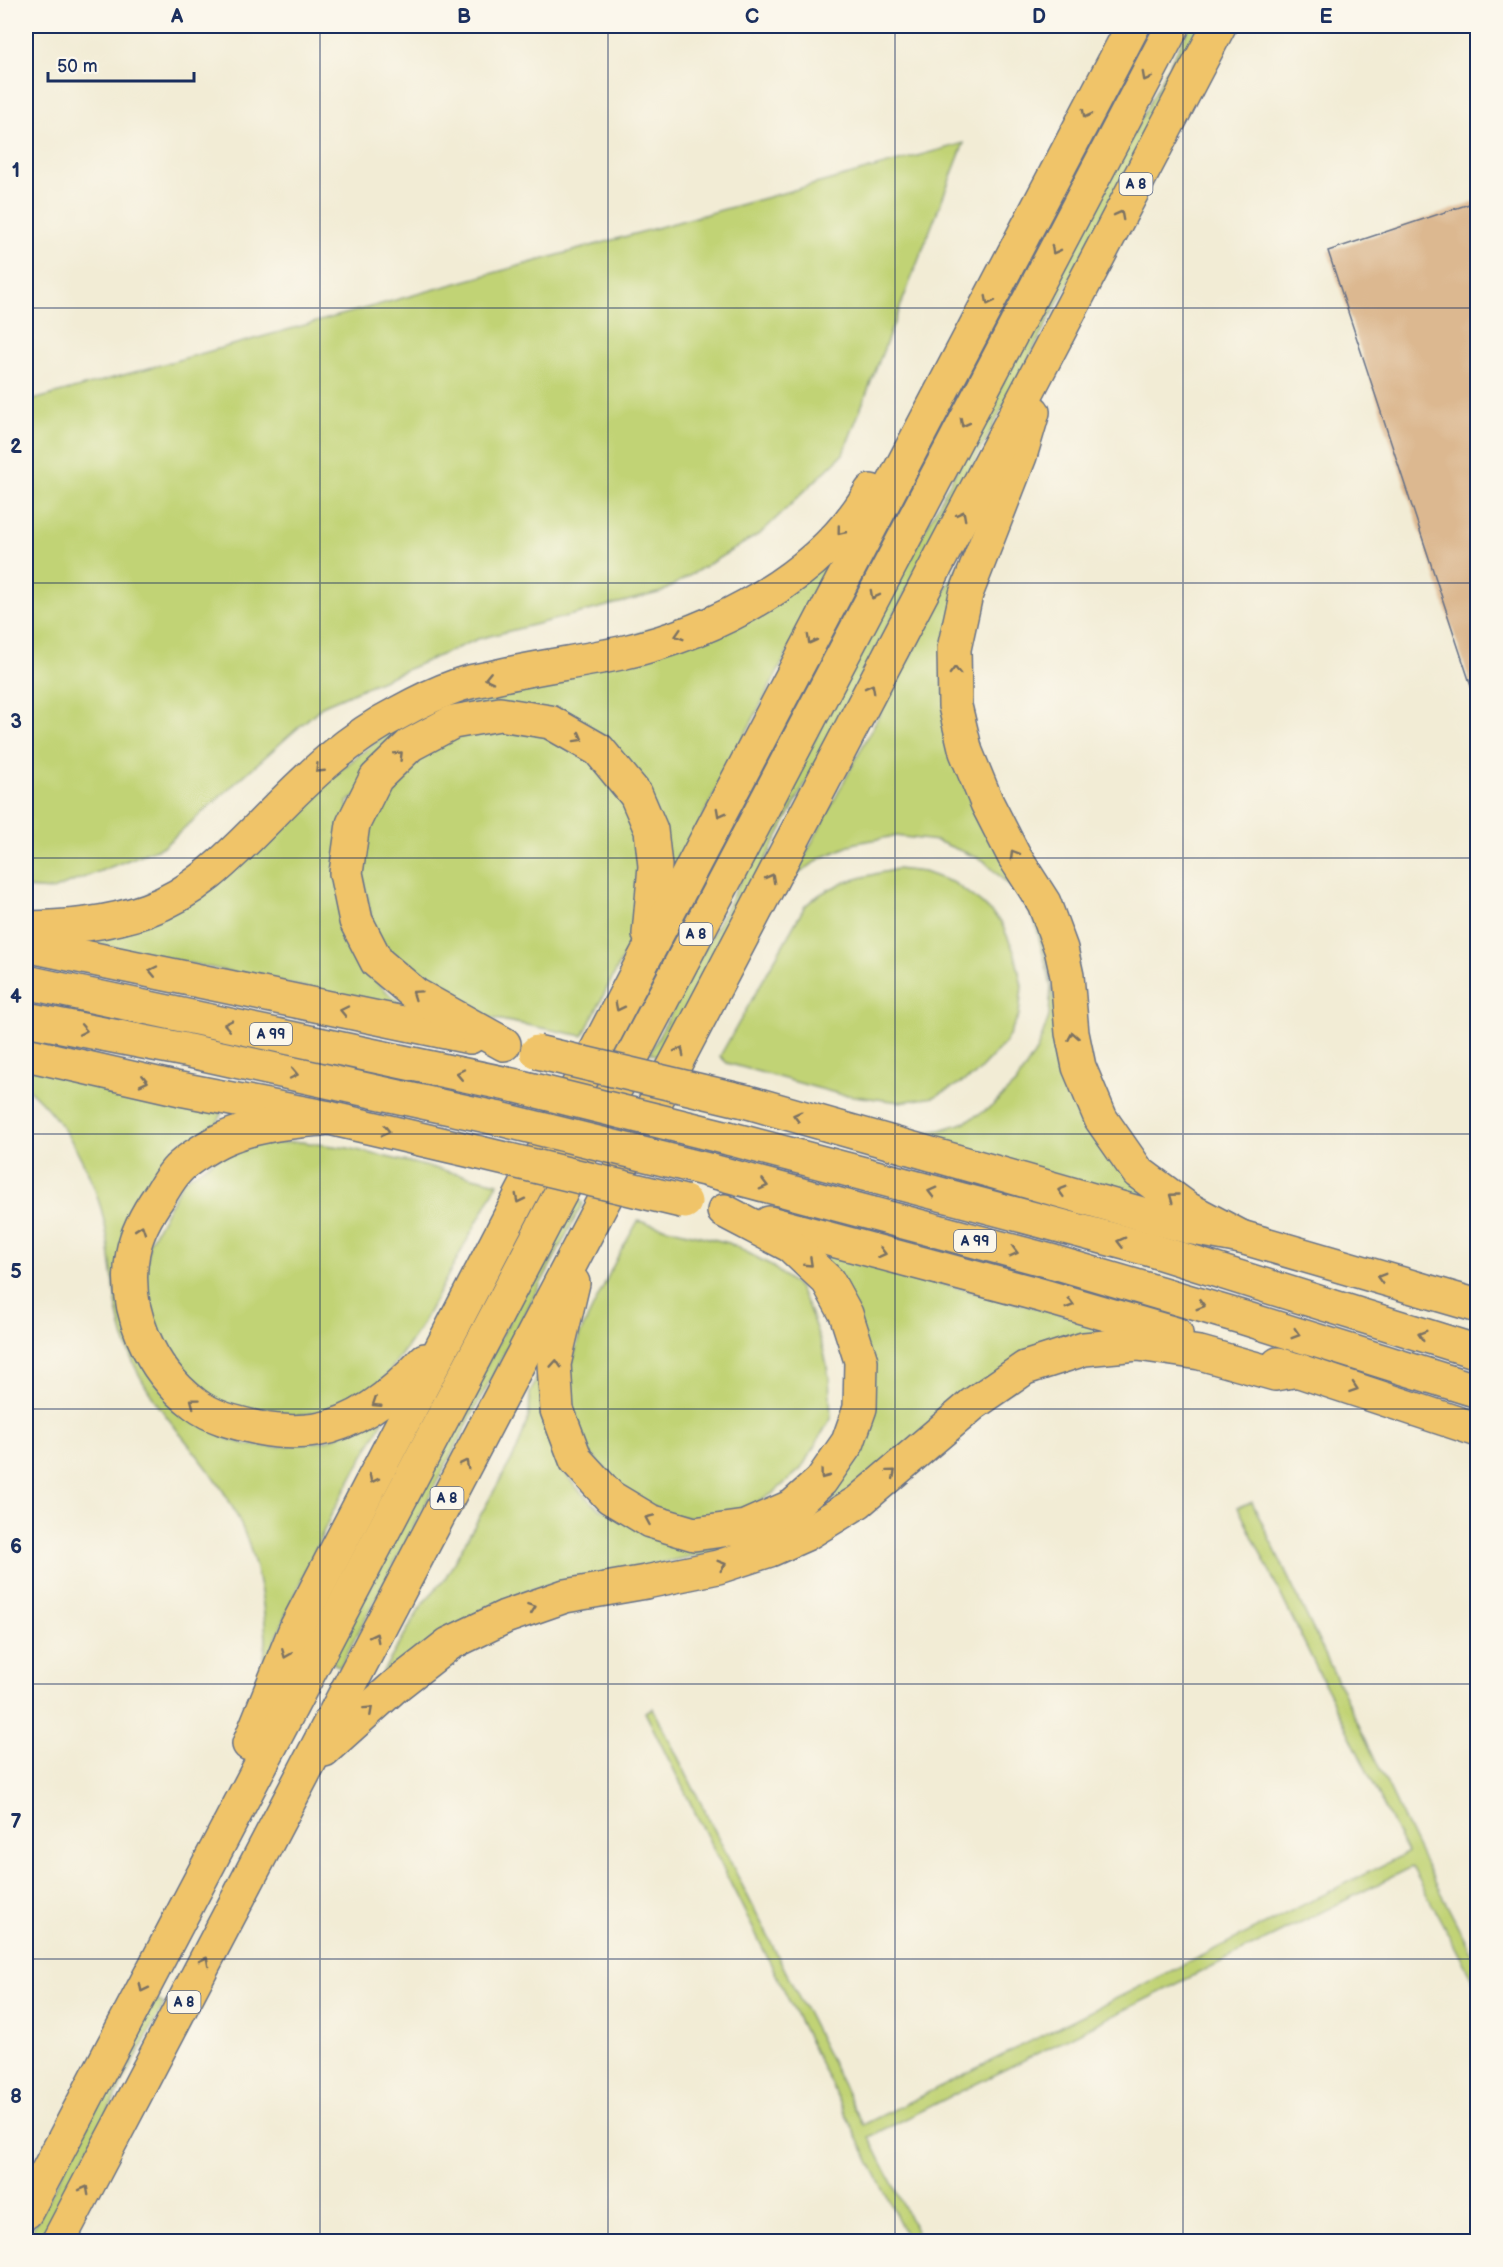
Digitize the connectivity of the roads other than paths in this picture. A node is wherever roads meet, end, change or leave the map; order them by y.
1 (1133, 26) edge
2 (1173, 26) edge
3 (1219, 26) edge
4 (1054, 342) junction
5 (917, 440) junction
6 (26, 928) edge
7 (26, 945) edge
8 (646, 955) junction
9 (26, 982) edge
10 (26, 1019) edge
11 (504, 1044) junction
12 (26, 1054) edge
13 (329, 1118) junction
14 (724, 1211) junction
15 (585, 1233) junction
16 (1241, 1237) junction
17 (1478, 1306) edge
18 (449, 1334) junction
19 (1478, 1352) edge
20 (1299, 1370) junction
21 (1478, 1390) edge
22 (1478, 1430) edge
23 (309, 1763) junction
24 (218, 1843) junction
25 (26, 2212) edge
26 (58, 2241) edge

1 -> 5 highway
2 -> 24 highway, A 8
4 -> 3 highway, A 8
15 -> 4 highway, A 8
16 -> 4 highway
5 -> 6 highway
5 -> 8 highway
11 -> 7 highway
11 -> 8 highway
8 -> 18 highway
19 -> 9 highway, A 99, bridge
10 -> 21 highway, A 99, bridge
16 -> 11 highway, bridge
12 -> 13 highway
13 -> 14 highway, bridge
18 -> 13 highway
14 -> 15 highway
14 -> 20 highway
23 -> 15 highway, A 8
17 -> 16 highway
18 -> 24 highway
20 -> 22 highway
23 -> 20 highway
26 -> 23 highway, A 8
24 -> 25 highway, A 8

